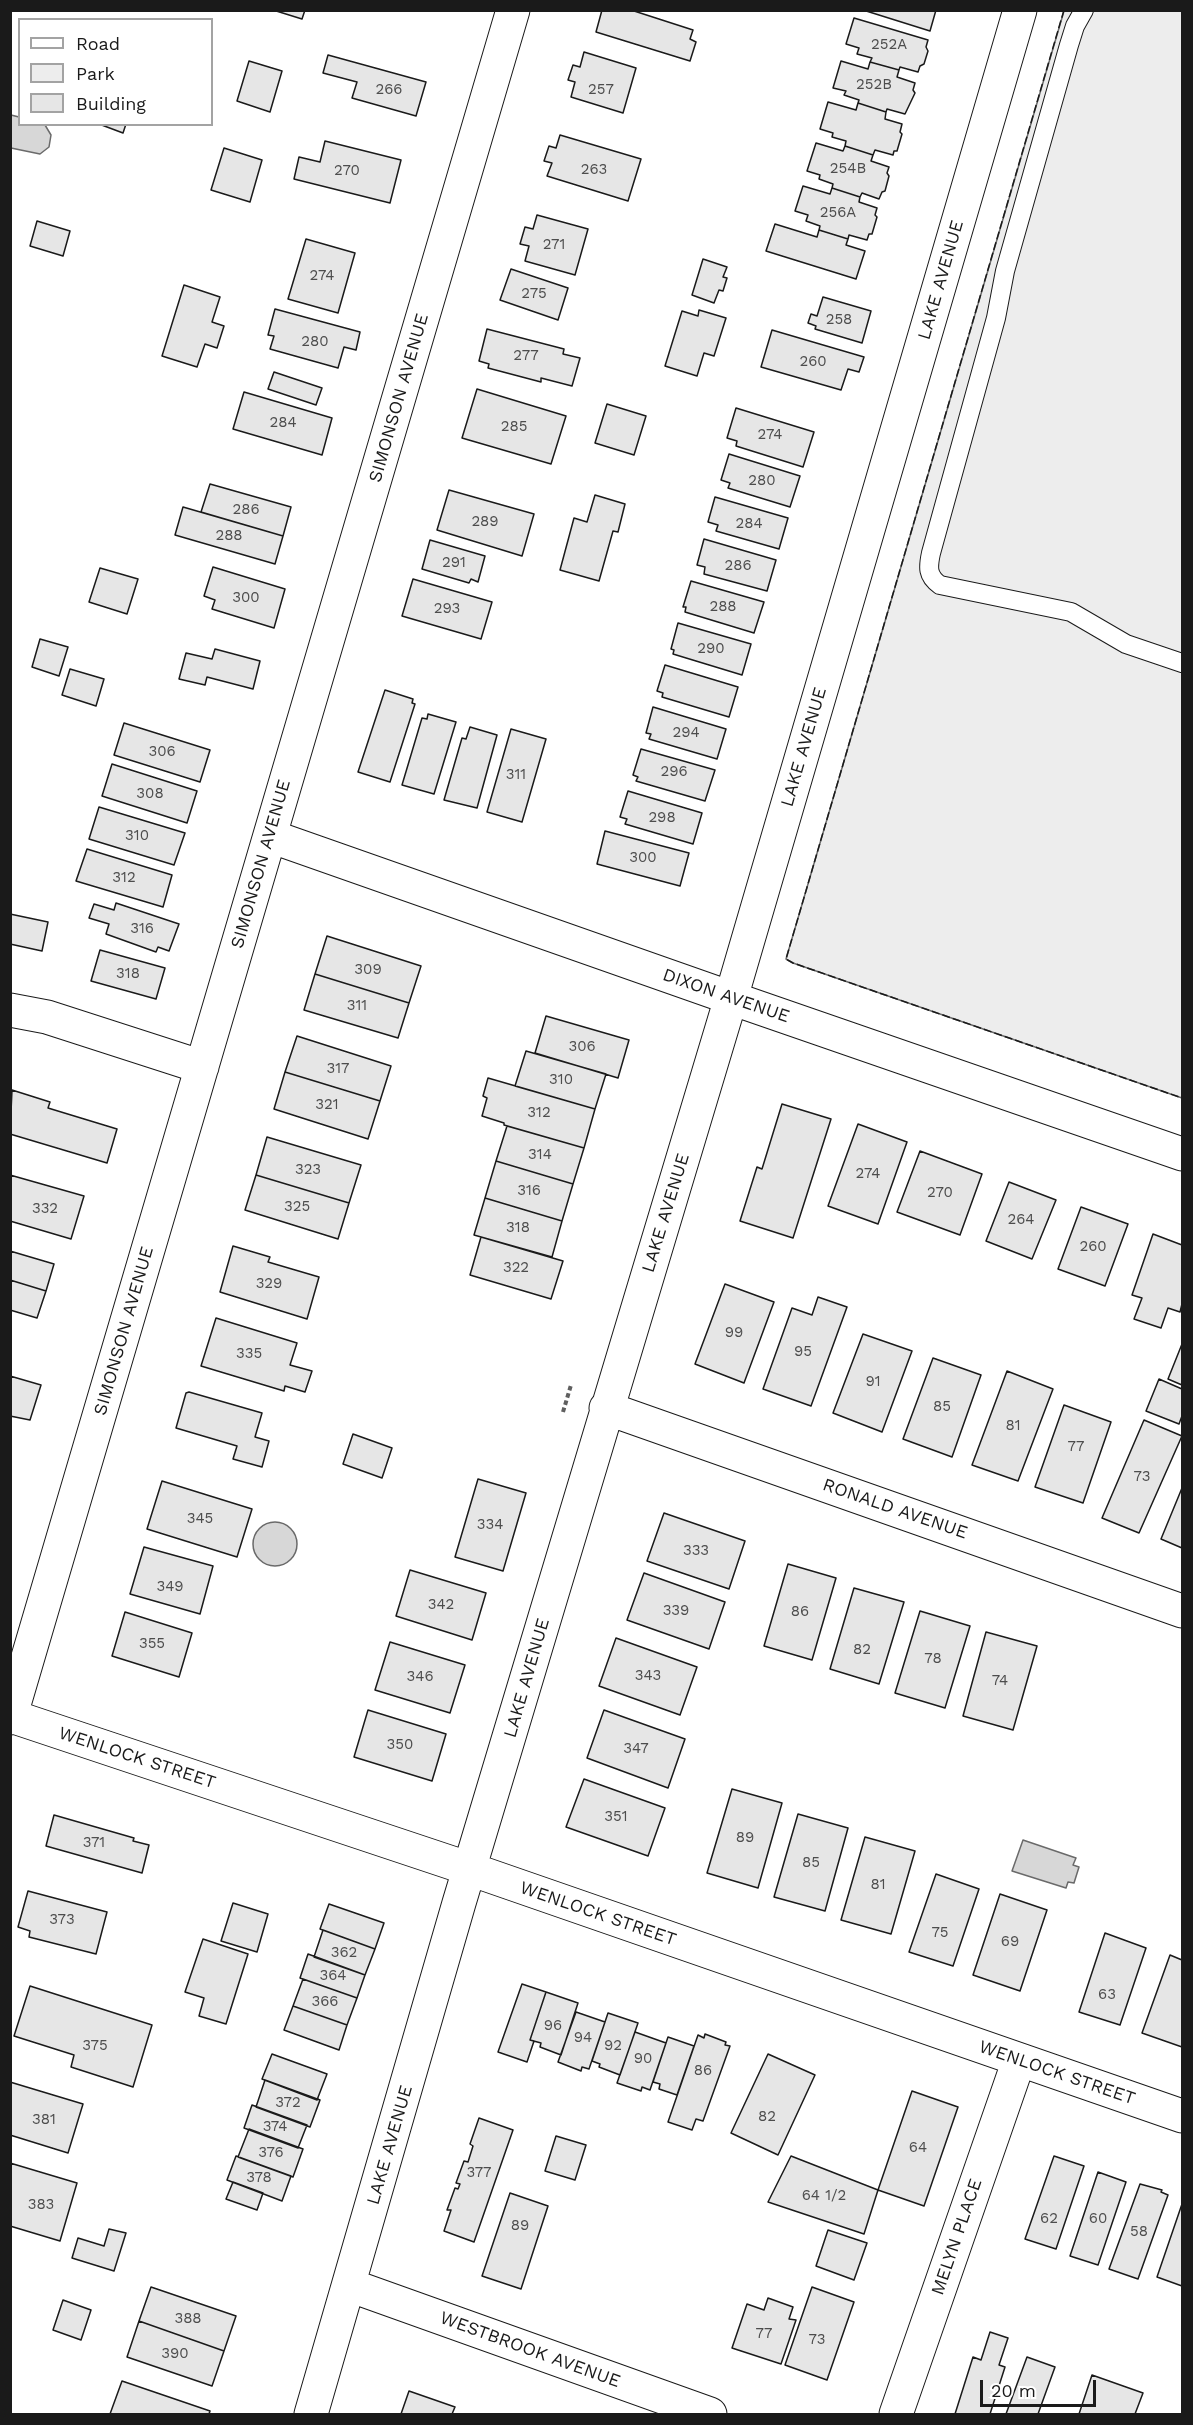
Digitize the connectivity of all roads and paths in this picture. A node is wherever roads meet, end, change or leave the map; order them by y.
1 (513, 10) edge
2 (1020, 10) edge
3 (1084, 10) edge
4 (1182, 663) edge
5 (270, 836) junction
6 (730, 998) junction
7 (10, 1010) edge
8 (202, 1067) junction
9 (1182, 1154) edge
10 (571, 1385) dead end
11 (606, 1408) junction
12 (563, 1412) dead end
13 (1182, 1611) edge
14 (11, 1717) edge
15 (470, 1869) junction
16 (1019, 2060) junction
17 (1182, 2116) edge
18 (349, 2285) junction
19 (311, 2415) edge
20 (710, 2415) edge
21 (897, 2415) edge

1 - 5 street, SIMONSON AVENUE
2 - 6 street, LAKE AVENUE
3 - 4 lane
5 - 6 street, DIXON AVENUE
5 - 8 street, SIMONSON AVENUE
6 - 9 street, DIXON AVENUE
6 - 11 street, LAKE AVENUE
7 - 8 street
8 - 14 street, SIMONSON AVENUE
10 - 12 path
11 - 13 street, RONALD AVENUE
11 - 15 street, LAKE AVENUE
14 - 15 street, WENLOCK STREET
15 - 16 street, WENLOCK STREET
15 - 18 street, LAKE AVENUE
16 - 17 street, WENLOCK STREET
16 - 21 street, MELYN PLACE
18 - 19 street, LAKE AVENUE
18 - 20 street, WESTBROOK AVENUE

